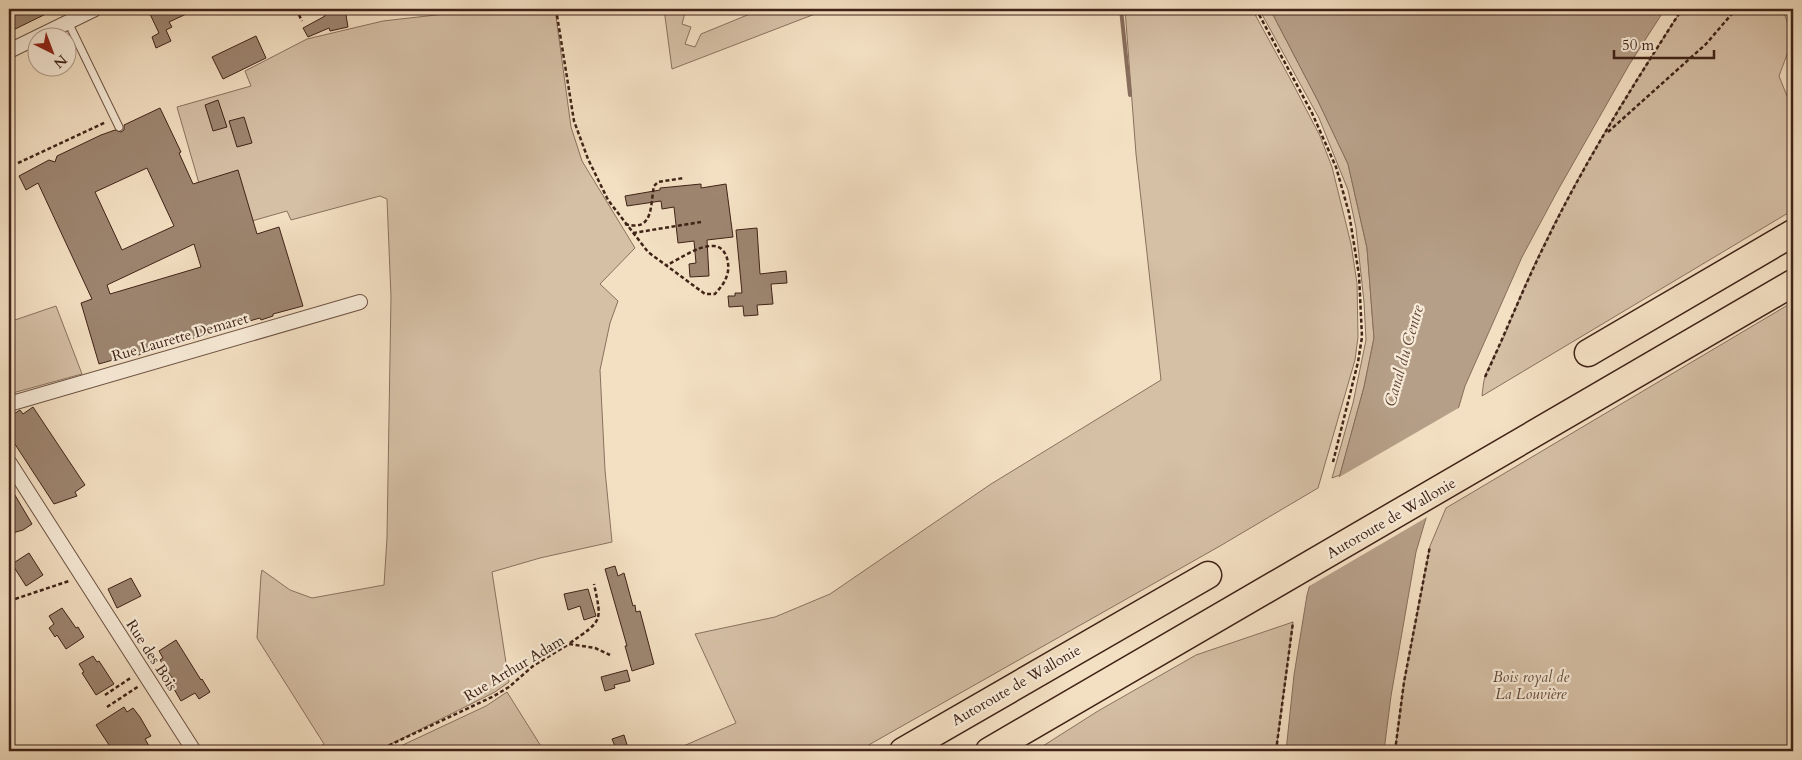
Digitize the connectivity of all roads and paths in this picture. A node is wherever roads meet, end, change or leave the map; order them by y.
1 (95, 9) edge
2 (296, 9) edge
3 (556, 9) edge
4 (1256, 9) edge
5 (1682, 9) edge
6 (1736, 9) edge
7 (68, 22) junction
8 (302, 22) dead end
9 (9, 51) edge
10 (115, 118) junction
11 (119, 127) dead end
12 (1605, 134) junction
13 (9, 167) edge
14 (684, 178) dead end
15 (701, 222) dead end
16 (625, 224) junction
17 (1793, 233) edge
18 (633, 234) junction
19 (667, 266) junction
20 (1793, 283) edge
21 (360, 302) dead end
22 (1588, 353) dead end
23 (1485, 377) dead end
24 (9, 404) edge
25 (9, 462) edge
26 (1333, 462) dead end
27 (1430, 546) dead end
28 (1208, 575) dead end
29 (82, 577) junction
30 (594, 584) dead end
31 (9, 601) edge
32 (1292, 622) dead end
33 (569, 644) junction
34 (610, 655) dead end
35 (145, 675) junction
36 (105, 695) dead end
37 (106, 707) dead end
38 (194, 751) edge
39 (377, 751) edge
40 (902, 751) edge
41 (989, 751) edge
42 (1276, 751) edge
43 (1395, 751) edge

1 - 7 street
2 - 8 path
3 - 16 path
4 - 26 path
5 - 12 path
6 - 12 path
7 - 9 street
7 - 10 lane
10 - 11 lane
10 - 13 path
12 - 23 path
14 - 16 path
15 - 18 path
16 - 18 path
17 - 22 highway
18 - 19 path
19 - 19 path
20 - 41 highway, Autoroute de Wallonie
21 - 24 street, Rue Laurette Demaret
25 - 29 street, Rue des Bois
27 - 43 path
28 - 40 highway, Autoroute de Wallonie
29 - 31 path
29 - 35 street, Rue des Bois
30 - 33 path
32 - 42 path
33 - 34 path, Rue Arthur Adam
33 - 39 path, Rue Arthur Adam
35 - 36 path
35 - 37 path
35 - 38 street, Rue des Bois

